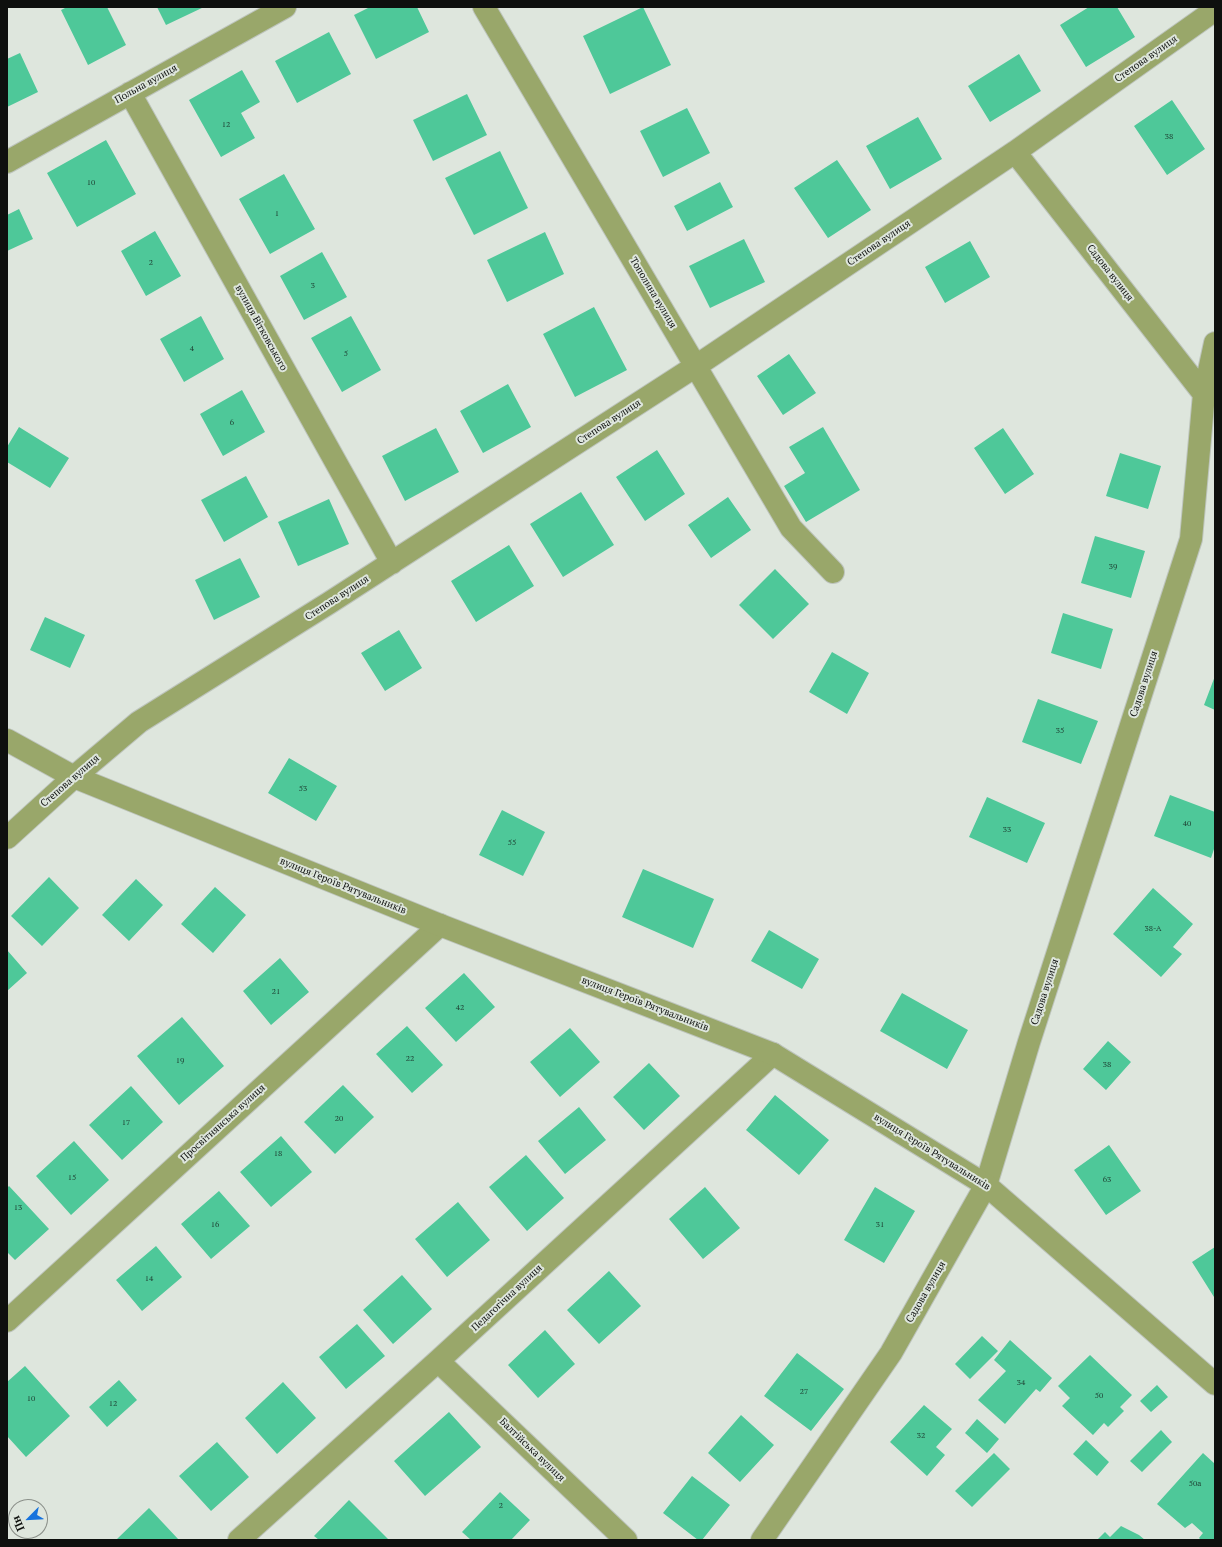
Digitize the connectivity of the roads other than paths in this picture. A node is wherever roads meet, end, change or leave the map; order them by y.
1 (285, 7) edge
2 (484, 7) edge
3 (1215, 10) edge
4 (130, 93) junction
5 (1015, 152) junction
6 (7, 162) edge
7 (1215, 343) edge
8 (696, 366) junction
9 (1204, 394) junction
10 (392, 563) junction
11 (833, 572) dead end
12 (7, 740) edge
13 (74, 777) junction
14 (7, 838) edge
15 (440, 925) junction
16 (772, 1054) junction
17 (986, 1185) junction
18 (7, 1321) edge
19 (438, 1361) junction
20 (1215, 1384) edge
21 (239, 1540) edge
22 (626, 1540) edge
23 (762, 1540) edge

1 - 4 street, Польна вулиця
2 - 8 street, Тополина вулиця
3 - 5 street, Степова вулиця
4 - 6 street, Польна вулиця
4 - 10 street, вулиця Вітковського
5 - 8 street, Степова вулиця
5 - 9 street, Садова вулиця
7 - 9 street, Садова вулиця
8 - 10 street, Степова вулиця
8 - 11 street, Тополина вулиця
9 - 17 street, Садова вулиця
10 - 13 street, Степова вулиця
12 - 13 street, вулиця Героїв Рятувальників
13 - 14 street, Степова вулиця
13 - 15 street, вулиця Героїв Рятувальників
15 - 16 street, вулиця Героїв Рятувальників
15 - 18 street, Просвітнянська вулиця
16 - 17 street, вулиця Героїв Рятувальників
16 - 19 street, Педагогічна вулиця
17 - 20 street, вулиця Героїв Рятувальників
17 - 23 street, Садова вулиця
19 - 21 street, Педагогічна вулиця
19 - 22 street, Балтійська вулиця

